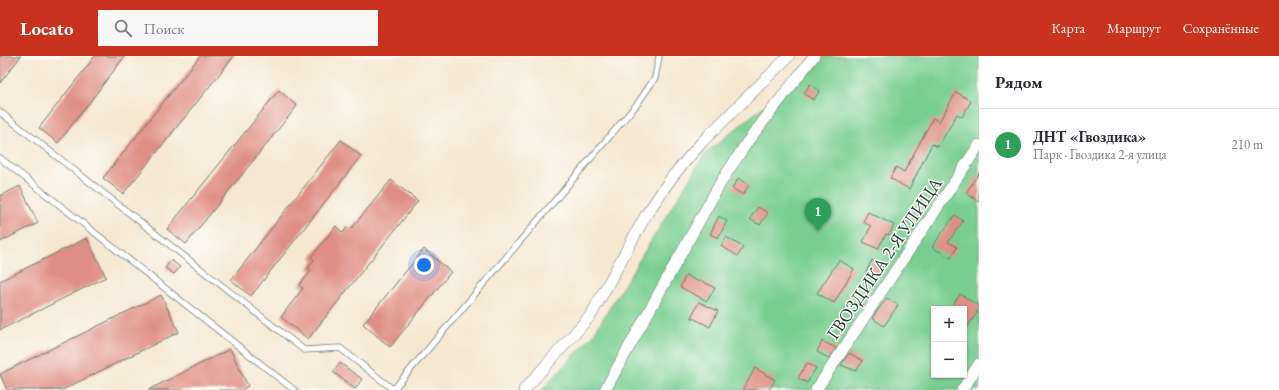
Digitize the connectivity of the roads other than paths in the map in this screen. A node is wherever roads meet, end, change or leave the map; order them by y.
1 (659, 56) edge
2 (789, 56) edge
3 (814, 56) edge
4 (0, 112) edge
5 (979, 145) edge
6 (0, 158) edge
7 (979, 364) edge
8 (294, 390) edge
9 (394, 390) edge
10 (524, 390) edge
11 (605, 390) edge
12 (816, 390) edge
13 (962, 390) edge

1 - 9 lane
2 - 10 street
3 - 11 street
4 - 9 lane
5 - 12 street, ГВОЗДИКА 2-Я УЛИЦА
6 - 8 lane
7 - 13 street

